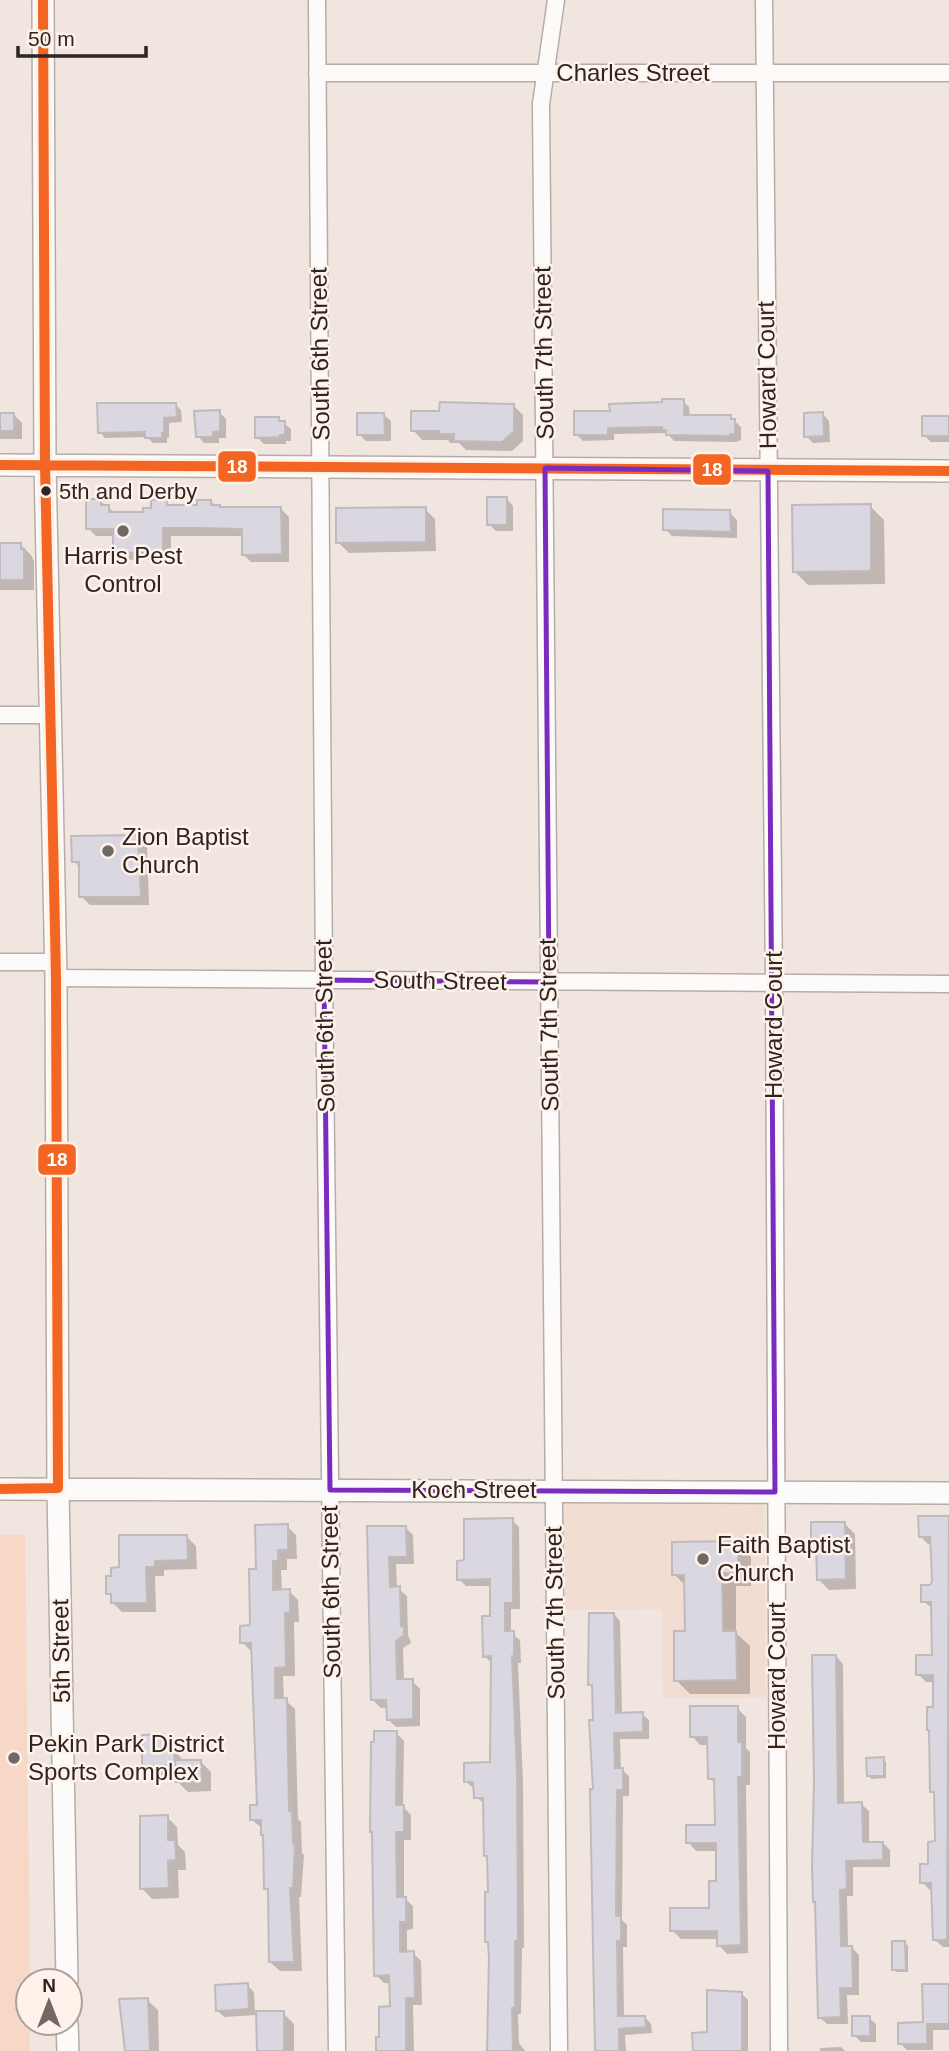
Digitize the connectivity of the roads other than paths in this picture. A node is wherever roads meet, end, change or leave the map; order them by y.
1 (43, 0) edge
2 (317, 0) edge
3 (556, 0) edge
4 (764, 0) edge
5 (544, 73) junction
6 (764, 73) junction
7 (949, 73) edge
8 (317, 74) junction
9 (45, 464) junction
10 (0, 465) edge
11 (321, 466) junction
12 (545, 468) junction
13 (768, 471) junction
14 (949, 471) edge
15 (0, 715) edge
16 (50, 715) junction
17 (0, 962) edge
18 (56, 970) junction
19 (324, 980) junction
20 (549, 982) junction
21 (774, 983) junction
22 (949, 984) edge
23 (58, 1488) junction
24 (0, 1489) edge
25 (330, 1489) junction
26 (554, 1491) junction
27 (775, 1492) junction
28 (949, 1493) edge
29 (67, 1967) edge
30 (337, 2051) edge
31 (559, 2051) edge
32 (779, 2051) edge

1 - 9 street, 5th Street
2 - 8 street, South 6th Street
3 - 5 street, South 7th Street
4 - 6 street, Howard Court
5 - 6 street, Charles Street
5 - 8 street, Charles Street
5 - 12 street, South 7th Street
6 - 7 street, Charles Street
6 - 13 street, Howard Court
8 - 11 street, South 6th Street
9 - 10 street
9 - 11 street
9 - 16 street, 5th Street
11 - 12 street
11 - 19 street, South 6th Street
12 - 13 street
12 - 20 street, South 7th Street
13 - 14 street
13 - 21 street, Howard Court
15 - 16 street
16 - 18 street, 5th Street
17 - 18 street, South Street
18 - 19 street, South Street
18 - 23 street, 5th Street
19 - 20 street, South Street
19 - 25 street, South 6th Street
20 - 21 street, South Street
20 - 26 street, South 7th Street
21 - 22 street, South Street
21 - 27 street, Howard Court
23 - 24 street, Koch Street
23 - 25 street, Koch Street
23 - 29 street, 5th Street
25 - 26 street, Koch Street
25 - 30 street, South 6th Street
26 - 27 street, Koch Street
26 - 31 street, South 7th Street
27 - 28 street, Koch Street
27 - 32 street, Howard Court

